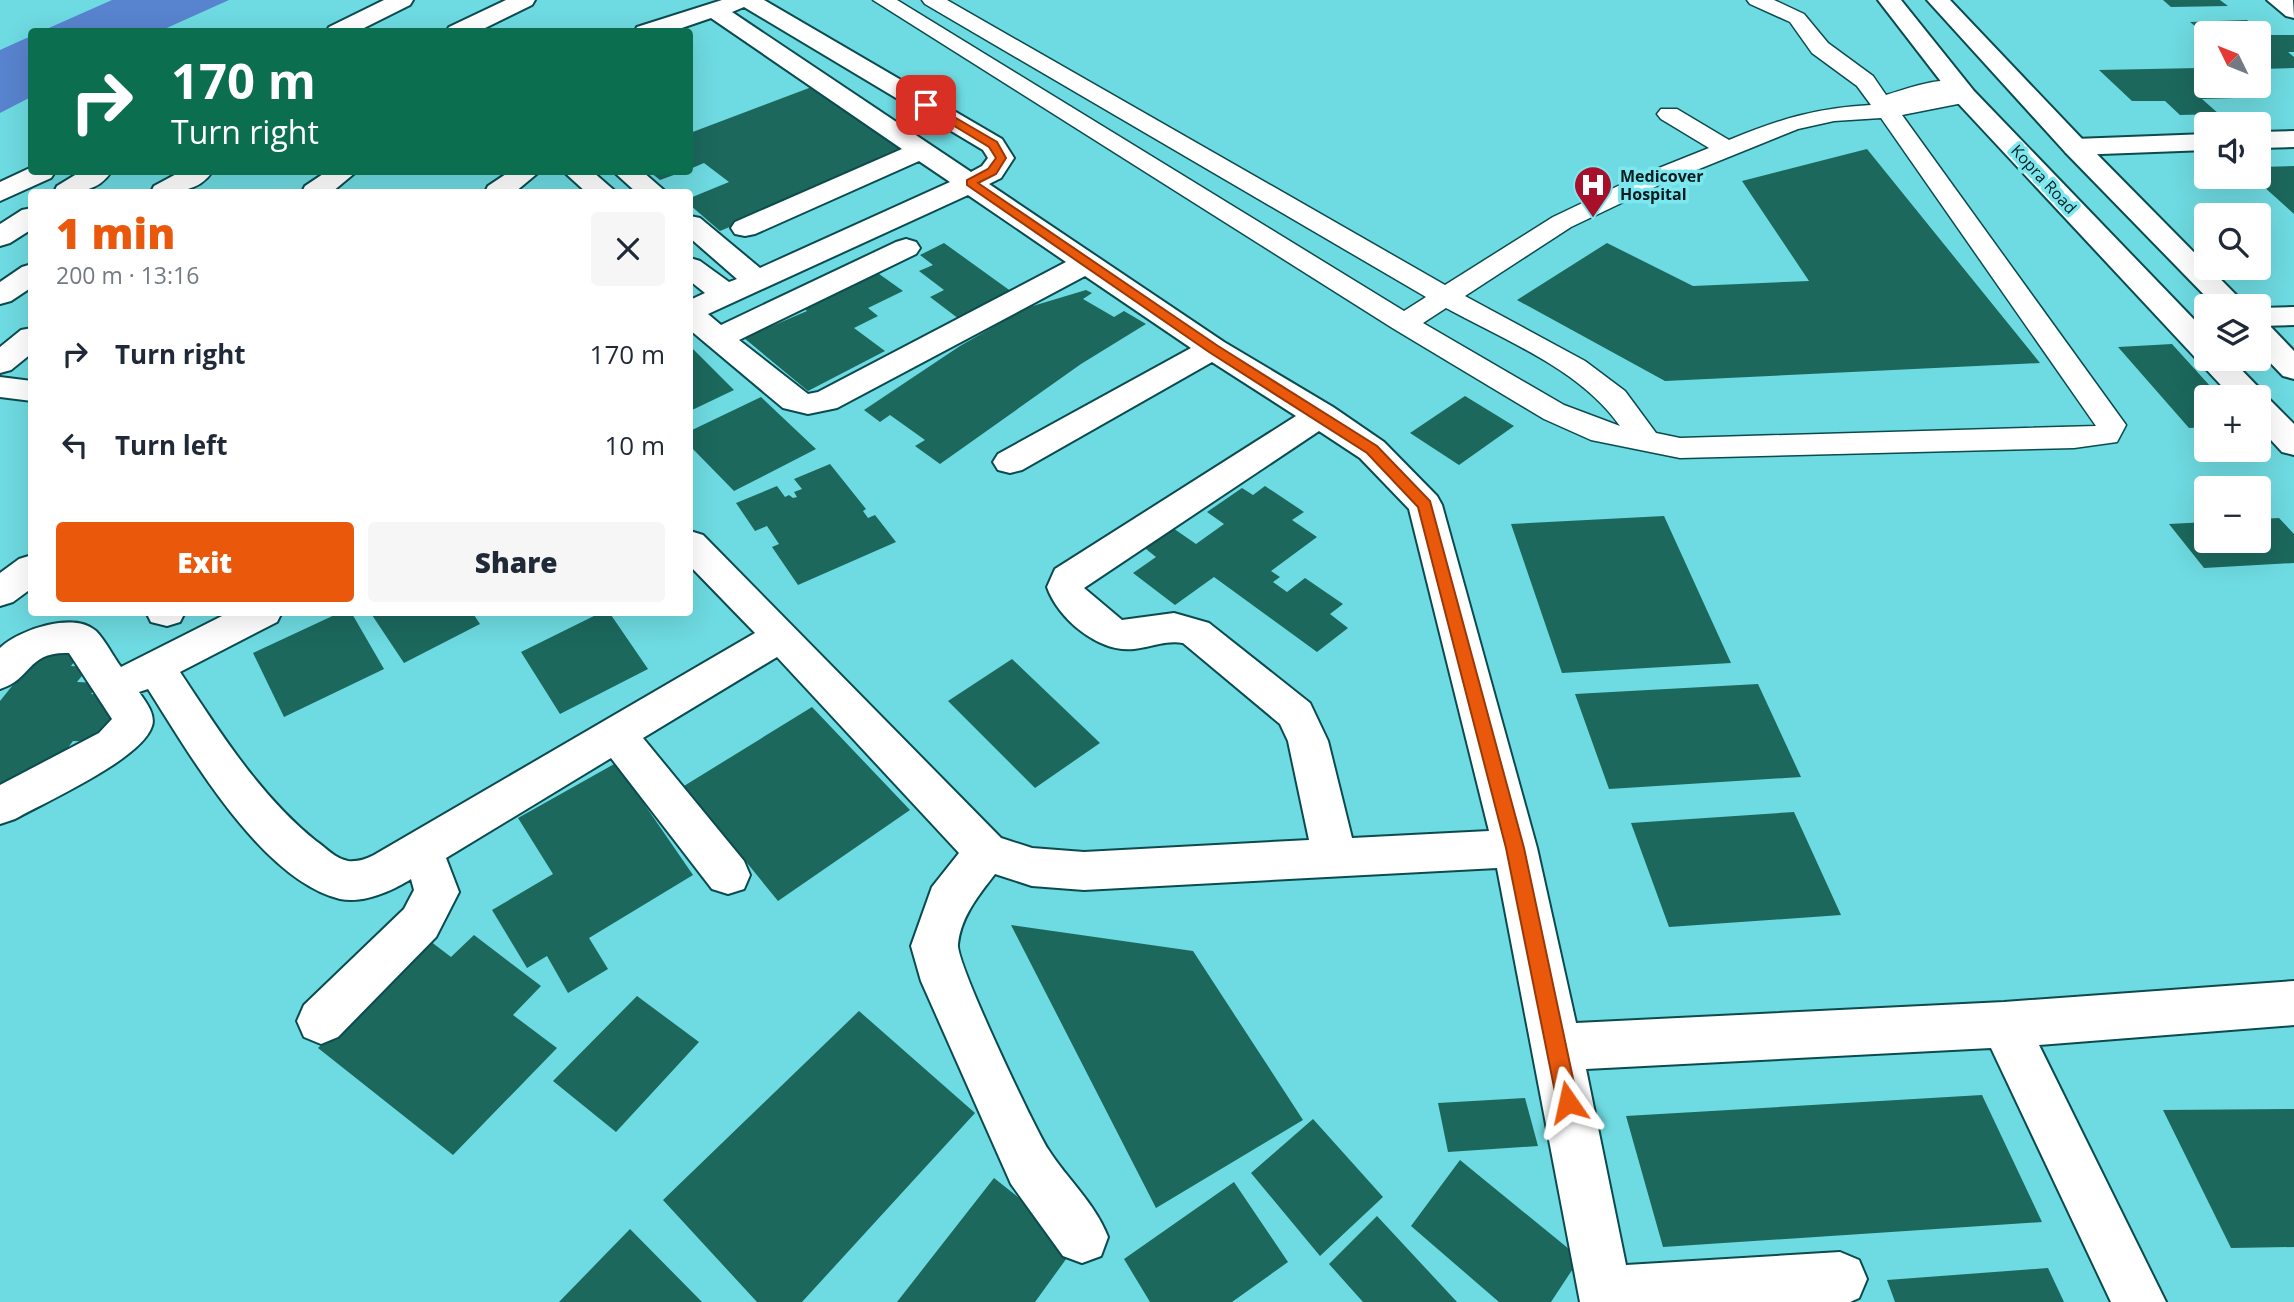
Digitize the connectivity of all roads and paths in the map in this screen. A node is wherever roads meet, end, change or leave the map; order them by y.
1 (402, 0) edge
2 (524, 0) edge
3 (746, 0) edge
4 (883, 0) edge
5 (932, 0) edge
6 (1757, 0) edge
7 (1889, 0) edge
8 (1938, 0) edge
9 (2278, 0) edge
10 (713, 9) junction
11 (2294, 11) edge
12 (345, 28) edge
13 (465, 28) edge
14 (657, 28) edge
15 (1865, 81) junction
16 (1956, 86) junction
17 (1884, 107) junction
18 (1669, 114) dead end
19 (2294, 138) edge
20 (2271, 139) edge
21 (2194, 142) edge
22 (2075, 147) junction
23 (1727, 149) junction
24 (923, 150) junction
25 (36, 175) edge
26 (94, 175) edge
27 (339, 175) edge
28 (522, 175) edge
29 (581, 175) edge
30 (630, 175) edge
31 (208, 181) edge
32 (971, 183) junction
33 (72, 189) edge
34 (176, 189) edge
35 (319, 189) edge
36 (502, 189) edge
37 (597, 189) edge
38 (648, 189) edge
39 (1, 192) edge
40 (28, 219) edge
41 (693, 226) edge
42 (0, 237) edge
43 (906, 248) dead end
44 (720, 249) junction
45 (1372, 256) junction
46 (1089, 262) junction
47 (693, 270) edge
48 (1332, 278) junction
49 (755, 279) junction
50 (724, 293) junction
51 (2220, 294) edge
52 (1444, 295) junction
53 (693, 311) edge
54 (693, 316) edge
55 (2294, 316) edge
56 (2271, 317) edge
57 (1404, 323) junction
58 (718, 338) junction
59 (2194, 338) edge
60 (28, 340) edge
61 (2271, 346) edge
62 (1213, 349) junction
63 (0, 363) edge
64 (2294, 369) edge
65 (2225, 371) edge
66 (2238, 385) edge
67 (0, 387) edge
68 (28, 390) edge
69 (1321, 415) junction
70 (2271, 420) edge
71 (1646, 442) junction
72 (2294, 444) edge
73 (1010, 462) dead end
74 (693, 547) edge
75 (28, 571) edge
76 (0, 592) edge
77 (256, 616) edge
78 (781, 636) junction
79 (155, 667) junction
80 (0, 674) edge
81 (115, 687) junction
82 (617, 736) junction
83 (0, 806) edge
84 (1515, 848) junction
85 (418, 852) junction
86 (986, 852) junction
87 (1335, 858) junction
88 (728, 875) dead end
89 (2294, 1003) edge
90 (321, 1021) dead end
91 (2004, 1025) junction
92 (1557, 1047) junction
93 (1082, 1237) dead end
94 (1840, 1279) dead end
95 (1606, 1298) edge
96 (2140, 1302) edge

1 - 12 main road
2 - 13 main road
3 - 10 main road
3 - 32 main road
4 - 48 lane
5 - 45 lane
6 - 15 lane
7 - 16 main road, Kopra Road
8 - 22 main road
9 - 11 main road
10 - 14 main road
10 - 24 main road
15 - 16 lane
15 - 17 lane
16 - 17 lane
16 - 59 main road, Kopra Road
17 - 23 lane
17 - 71 lane
18 - 23 lane
19 - 20 main road
21 - 22 main road
22 - 51 main road
23 - 52 lane
24 - 32 main road
24 - 44 main road
25 - 39 main road
26 - 33 main road
27 - 35 main road
28 - 36 main road
29 - 37 main road
30 - 38 main road
31 - 34 main road
32 - 46 main road
32 - 49 main road
40 - 42 main road
41 - 44 main road
43 - 58 main road
44 - 49 main road
45 - 48 lane
45 - 52 lane
46 - 58 main road
46 - 62 main road
47 - 50 main road
48 - 57 lane
49 - 50 main road
50 - 53 main road
52 - 57 lane
52 - 71 lane
54 - 58 main road
55 - 56 main road
57 - 71 lane
60 - 63 main road
61 - 64 main road
62 - 69 main road
62 - 73 main road
65 - 66 main road
67 - 68 main road
69 - 84 main road
69 - 87 main road
70 - 72 main road
74 - 78 main road
75 - 76 main road
77 - 79 main road
78 - 82 main road
78 - 86 main road
79 - 81 main road
79 - 85 main road
80 - 81 main road
81 - 83 main road
82 - 85 main road
82 - 88 main road
84 - 87 main road
84 - 92 main road
85 - 90 main road
86 - 87 main road
86 - 93 main road
89 - 91 main road
91 - 92 main road
91 - 96 main road
92 - 95 main road
94 - 95 main road

